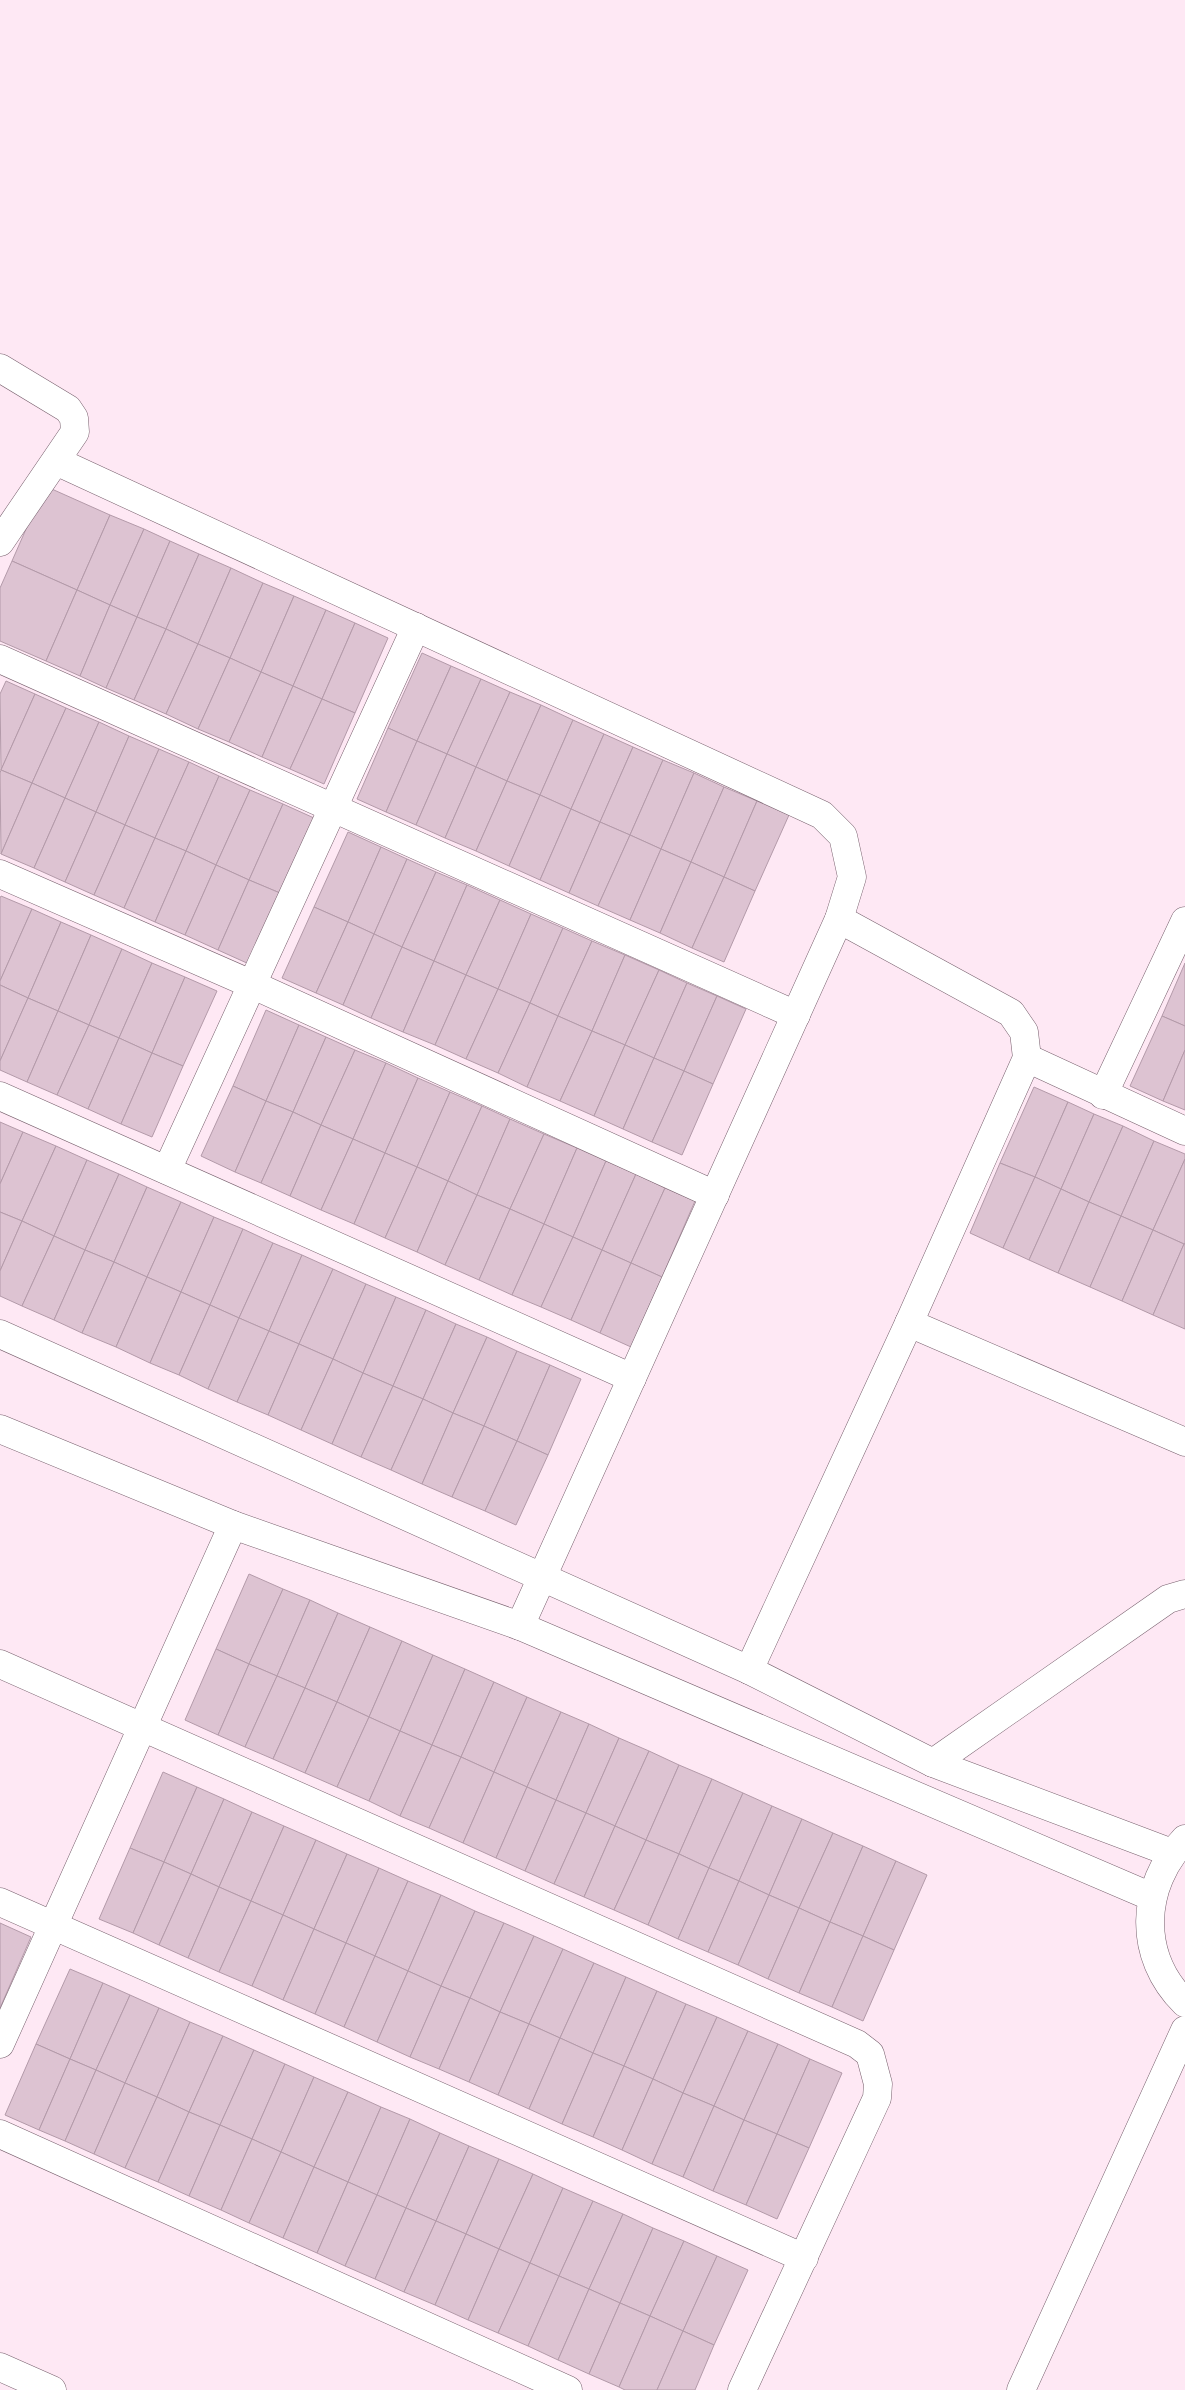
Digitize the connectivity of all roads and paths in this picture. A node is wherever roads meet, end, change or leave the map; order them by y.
1 (0, 368) edge
2 (56, 461) junction
3 (0, 542) edge
4 (416, 627) junction
5 (0, 659) edge
6 (332, 807) junction
7 (0, 874) edge
8 (839, 919) junction
9 (1185, 923) edge
10 (251, 984) junction
11 (796, 1015) junction
12 (1027, 1058) junction
13 (1103, 1095) junction
14 (0, 1096) edge
15 (1185, 1131) edge
16 (167, 1170) junction
17 (715, 1195) junction
18 (909, 1322) junction
19 (0, 1334) edge
20 (632, 1378) junction
21 (0, 1429) edge
22 (1185, 1442) edge
23 (233, 1525) junction
24 (542, 1578) junction
25 (1185, 1594) edge
26 (520, 1626) junction
27 (0, 1664) edge
28 (749, 1670) junction
29 (142, 1728) junction
30 (933, 1763) junction
31 (1178, 1846) edge
32 (1152, 1897) junction
33 (0, 1902) edge
34 (54, 1926) junction
35 (1185, 2003) edge
36 (1185, 2030) edge
37 (0, 2044) edge
38 (0, 2134) edge
39 (804, 2258) junction
40 (0, 2367) edge
41 (52, 2390) edge
42 (568, 2390) edge
43 (742, 2390) edge
44 (1021, 2390) edge

1 - 2 street
2 - 3 street
2 - 4 street
4 - 6 street
4 - 8 street
5 - 6 street
6 - 10 street
6 - 11 street
7 - 10 street
8 - 11 street
8 - 12 street
9 - 13 street
10 - 16 street
10 - 17 street
11 - 17 street
12 - 13 street
12 - 18 street
13 - 15 street
14 - 16 street
16 - 20 street
17 - 20 street
18 - 22 street
18 - 28 street
19 - 24 street
20 - 24 street
21 - 23 street
23 - 26 street
23 - 29 street
24 - 26 street
24 - 28 street
25 - 30 street
26 - 32 street
27 - 29 street
28 - 30 street
29 - 34 street
29 - 39 street
30 - 31 street
31 - 32 street
32 - 35 street
33 - 34 street
34 - 37 street
34 - 39 street
36 - 44 street
38 - 42 street
39 - 43 street
40 - 41 street

